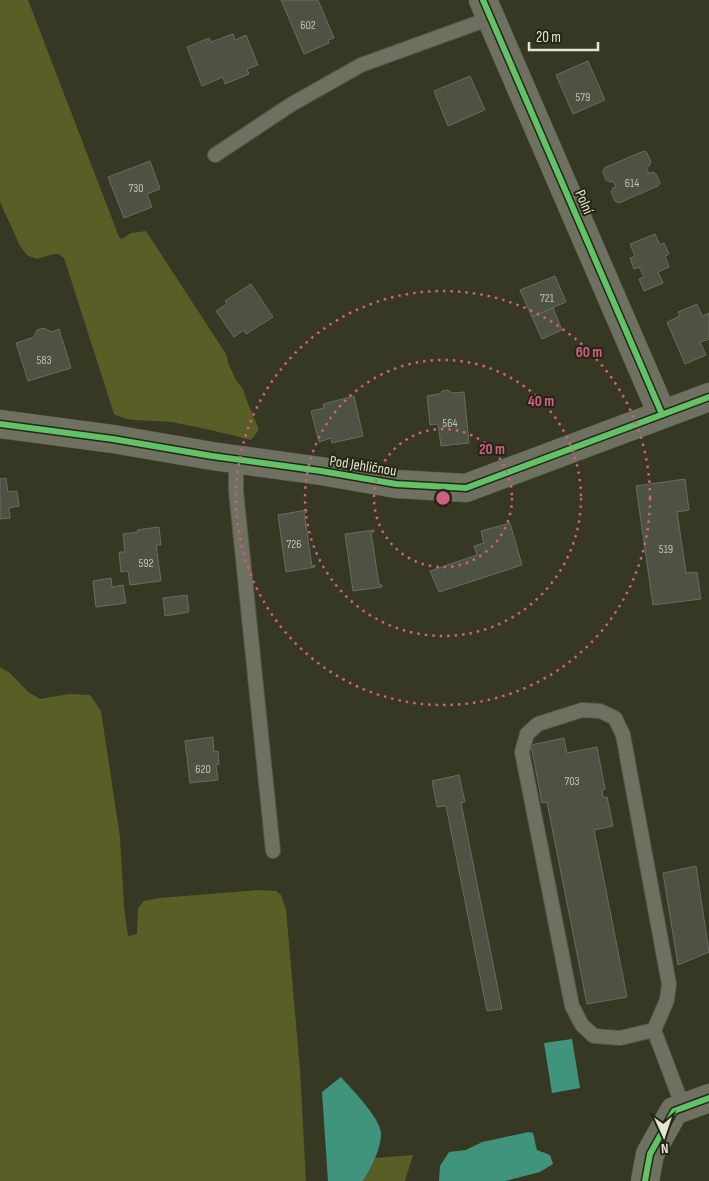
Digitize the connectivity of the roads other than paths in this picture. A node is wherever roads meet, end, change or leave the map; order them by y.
1 (487, 9) edge
2 (215, 155) dead end
3 (709, 397) edge
4 (662, 414) junction
5 (0, 424) edge
6 (236, 459) junction
7 (273, 851) dead end
8 (654, 1030) junction
9 (709, 1098) edge
10 (683, 1107) junction
11 (645, 1181) edge

1 - 2 lane
1 - 4 street, Polní
3 - 4 street, Pod Jehličnou
4 - 6 street, Pod Jehličnou
5 - 6 street, Pod Jehličnou
6 - 7 lane
8 - 8 lane
8 - 10 lane
9 - 10 street
10 - 11 street

